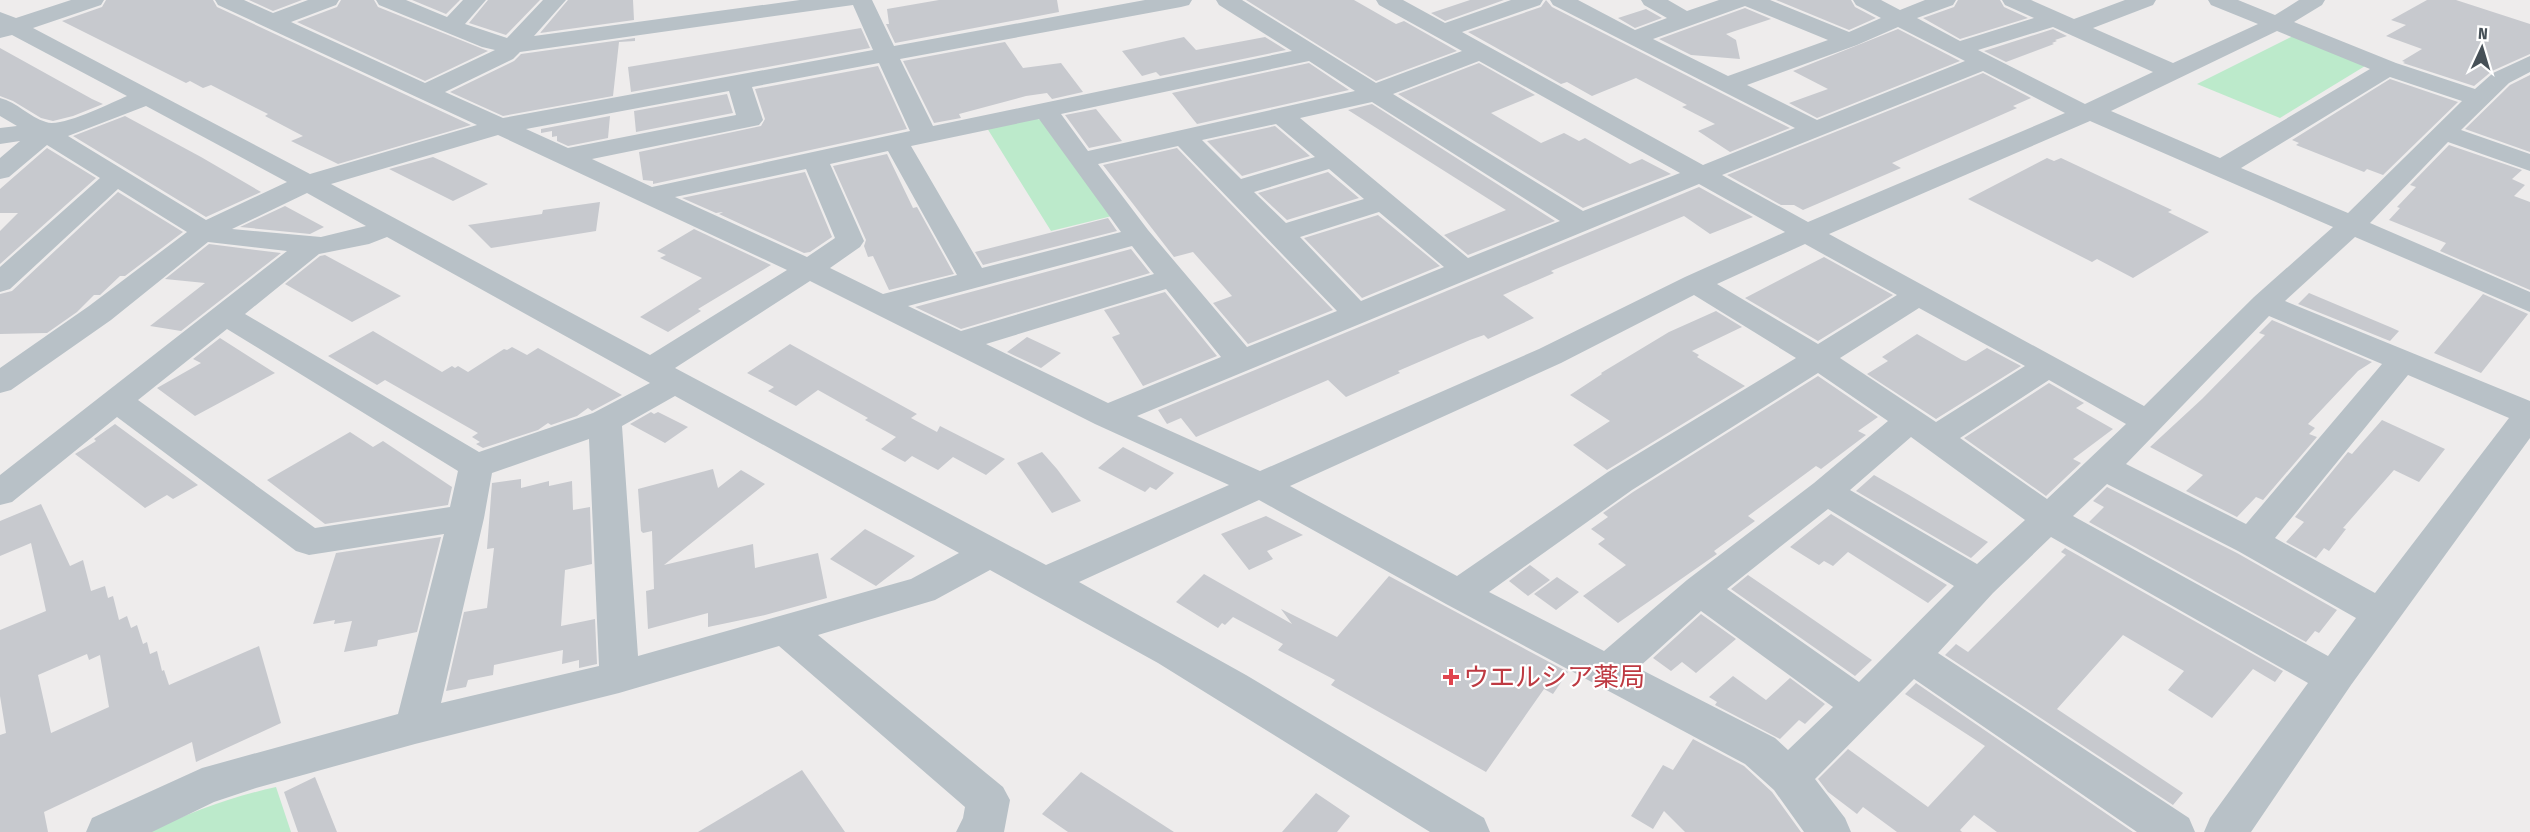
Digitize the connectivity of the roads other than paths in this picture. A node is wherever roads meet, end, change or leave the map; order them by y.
1 (93, 0) edge
2 (226, 0) edge
3 (328, 0) edge
4 (387, 0) edge
5 (475, 0) edge
6 (555, 0) edge
7 (685, 0) edge
8 (848, 0) edge
9 (861, 0) edge
10 (1181, 0) edge
11 (1227, 0) edge
12 (1387, 0) edge
13 (1532, 0) edge
14 (1561, 0) edge
15 (1652, 0) edge
16 (1740, 0) edge
17 (1751, 0) edge
18 (1864, 0) edge
19 (1945, 0) edge
20 (2013, 0) edge
21 (2145, 0) edge
22 (2219, 0) edge
23 (2314, 0) edge
24 (1899, 18) junction
25 (1685, 19) junction
26 (272, 21) junction
27 (2279, 22) junction
28 (2064, 23) junction
29 (665, 25) junction
30 (5, 26) edge
31 (450, 26) junction
32 (1444, 31) junction
33 (1633, 38) junction
34 (1849, 40) junction
35 (512, 46) junction
36 (1958, 49) junction
37 (1480, 52) junction
38 (1311, 54) junction
39 (886, 55) junction
40 (1985, 62) junction
41 (2530, 63) edge
42 (2388, 68) junction
43 (2172, 72) junction
44 (2501, 78) junction
45 (739, 82) junction
46 (1728, 84) junction
47 (425, 92) junction
48 (1373, 92) junction
49 (2530, 93) edge
50 (145, 98) junction
51 (2479, 99) junction
52 (0, 105) edge
53 (1044, 109) junction
54 (2087, 113) junction
55 (1282, 116) junction
56 (501, 126) junction
57 (1816, 129) junction
58 (2444, 132) junction
59 (46, 133) junction
60 (0, 136) edge
61 (925, 136) junction
62 (1185, 138) junction
63 (896, 143) junction
64 (568, 156) junction
65 (815, 159) junction
66 (1335, 159) junction
67 (1081, 160) junction
68 (2530, 163) edge
69 (2222, 168) junction
70 (0, 171) edge
71 (1699, 176) junction
72 (116, 177) junction
73 (307, 183) junction
74 (1236, 189) junction
75 (650, 196) junction
76 (1383, 202) junction
77 (1581, 222) junction
78 (2352, 225) junction
79 (389, 227) junction
80 (205, 231) junction
81 (1281, 234) junction
82 (1804, 234) junction
83 (1138, 236) junction
84 (312, 246) junction
85 (809, 269) junction
86 (1465, 270) junction
87 (1173, 278) junction
88 (974, 279) junction
89 (0, 283) edge
90 (1695, 283) junction
91 (1918, 295) junction
92 (2265, 303) junction
93 (2530, 303) edge
94 (880, 304) junction
95 (225, 315) junction
96 (1358, 315) junction
97 (959, 342) junction
98 (1818, 358) junction
99 (0, 359) edge
100 (35, 359) junction
101 (2403, 360) junction
102 (1242, 362) junction
103 (2048, 366) junction
104 (663, 376) junction
105 (0, 383) edge
106 (117, 401) junction
107 (2530, 414) edge
108 (1107, 416) junction
109 (605, 421) junction
110 (2148, 422) junction
111 (1922, 429) junction
112 (476, 466) junction
113 (2103, 468) junction
114 (1262, 486) junction
115 (4, 487) edge
116 (1826, 492) junction
117 (466, 518) junction
118 (2048, 518) junction
119 (2250, 542) junction
120 (990, 554) junction
121 (1046, 581) junction
122 (1980, 583) junction
123 (1700, 590) junction
124 (1459, 594) junction
125 (2380, 613) junction
126 (786, 630) junction
127 (1911, 656) junction
128 (1607, 672) junction
129 (619, 677) junction
130 (2333, 678) junction
131 (1862, 706) junction
132 (415, 727) junction
133 (1789, 777) junction
134 (108, 832) edge
135 (978, 832) edge
136 (1468, 832) edge
137 (1829, 832) edge
138 (2174, 832) edge
139 (2226, 832) edge

1 - 30 street
2 - 26 street
3 - 26 street
4 - 31 street
5 - 31 street
6 - 35 street
7 - 29 street
8 - 29 street
9 - 39 street
10 - 39 street
11 - 38 street
12 - 32 street
13 - 32 street
14 - 33 street
15 - 25 street
16 - 25 street
17 - 34 street
18 - 24 street
19 - 24 street
20 - 28 street
21 - 28 street
22 - 27 street
23 - 27 street
24 - 34 street
24 - 36 street
25 - 33 street
26 - 47 street
27 - 42 street
27 - 43 street
28 - 36 street
28 - 43 street
29 - 35 street
30 - 50 street
31 - 35 street
32 - 37 street
33 - 46 street
34 - 46 street
35 - 47 street
36 - 40 street
37 - 48 street
37 - 71 street
38 - 48 street
38 - 53 street
39 - 45 street
39 - 61 street
40 - 54 street
40 - 57 street
41 - 44 street
42 - 51 street
42 - 69 street
43 - 54 street
44 - 49 street
44 - 51 street
45 - 56 street
45 - 64 street
46 - 57 street
47 - 56 street
48 - 55 street
48 - 77 street
50 - 59 street
50 - 73 street
51 - 58 street
52 - 59 street
53 - 61 street
53 - 67 street
54 - 69 street
54 - 82 street
55 - 62 street
55 - 66 street
56 - 64 street
56 - 73 street
57 - 71 street
58 - 68 street
58 - 78 street
59 - 60 street
59 - 70 street
59 - 72 street
61 - 63 street
62 - 67 street
62 - 74 street
63 - 65 street
63 - 88 street
64 - 75 street
65 - 75 street
65 - 85 street
66 - 74 street
66 - 76 street
67 - 83 street
69 - 78 street
71 - 77 street
71 - 82 street
72 - 80 street
72 - 89 street
73 - 79 street
73 - 80 street
74 - 81 street
75 - 85 street
76 - 81 street
76 - 86 street
77 - 86 street
78 - 92 street
78 - 93 street
79 - 84 street
79 - 104 street
80 - 84 street
80 - 100 street
81 - 96 street
82 - 90 street
82 - 91 street
83 - 87 street
83 - 88 street
84 - 95 street
85 - 94 street
85 - 104 street
86 - 96 street
87 - 97 street
87 - 102 street
88 - 94 street
90 - 98 street
90 - 114 street
91 - 98 street
91 - 103 street
92 - 101 street
92 - 110 street
94 - 97 street
95 - 106 street
95 - 112 street
96 - 102 street
97 - 108 street
98 - 111 street
98 - 124 street
99 - 100 street
100 - 105 street
101 - 107 street
101 - 119 street
102 - 108 street
103 - 110 street
103 - 111 street
104 - 109 street
104 - 120 street
106 - 115 street
106 - 117 street
107 - 125 street
108 - 114 street
109 - 112 street
109 - 129 street
110 - 113 street
111 - 116 street
111 - 118 street
112 - 117 street
113 - 118 street
113 - 119 street
114 - 121 street
114 - 124 street
116 - 122 street
116 - 123 street
117 - 132 street
118 - 122 street
118 - 130 street
119 - 125 street
120 - 121 street
120 - 126 street
121 - 136 street
122 - 127 street
123 - 128 street
123 - 131 street
124 - 128 street
125 - 130 street
126 - 129 street
126 - 135 street
127 - 131 street
127 - 138 street
128 - 133 street
129 - 132 street
130 - 139 street
131 - 133 street
132 - 134 street
133 - 137 street

